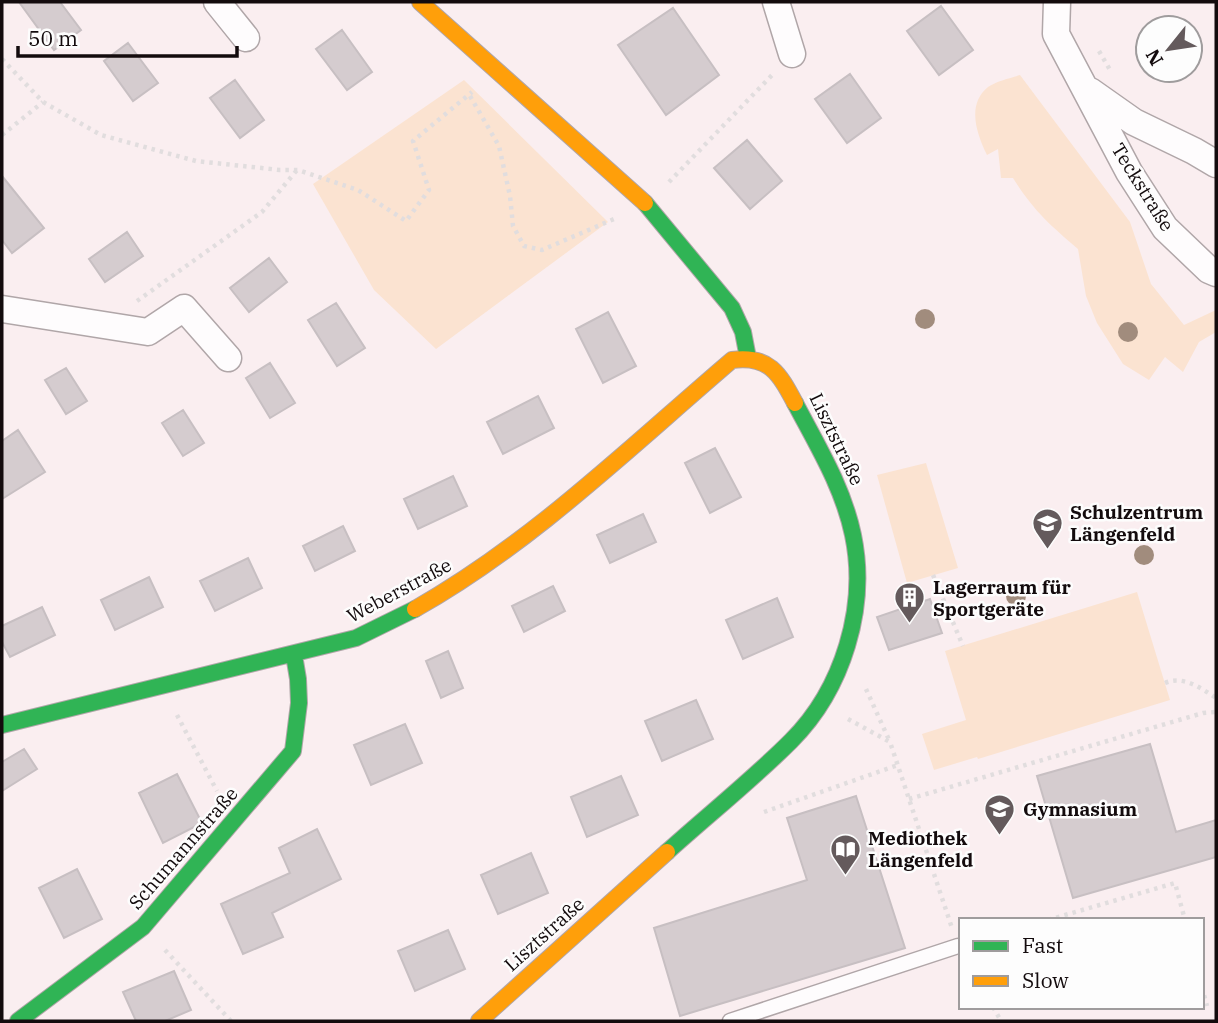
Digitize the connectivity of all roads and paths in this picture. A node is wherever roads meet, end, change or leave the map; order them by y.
1 (217, 2) edge
2 (420, 2) edge
3 (776, 2) edge
4 (1057, 2) edge
5 (246, 38) dead end
6 (1097, 46) dead end
7 (792, 54) joint
8 (2, 59) edge
9 (1119, 78) dead end
10 (1086, 88) junction
11 (43, 102) junction
12 (2, 135) edge
13 (1216, 164) edge
14 (298, 170) junction
15 (647, 205) junction
16 (1216, 273) edge
17 (2, 309) edge
18 (104, 325) junction
19 (228, 358) dead end
20 (748, 358) junction
21 (933, 575) dead end
22 (963, 646) dead end
23 (294, 655) junction
24 (840, 666) junction
25 (1165, 683) dead end
26 (162, 688) junction
27 (1216, 698) edge
28 (821, 702) junction
29 (1216, 712) edge
30 (2, 725) edge
31 (890, 743) junction
32 (898, 765) junction
33 (909, 799) junction
34 (712, 812) junction
35 (234, 823) junction
36 (949, 917) dead end
37 (1055, 918) edge
38 (1184, 918) edge
39 (143, 927) junction
40 (958, 946) dead end
41 (1204, 995) edge
42 (1207, 1006) dead end
43 (18, 1021) edge
44 (231, 1021) edge
45 (480, 1021) edge
46 (730, 1021) edge

1 - 5 street
2 - 15 street
3 - 7 street
4 - 10 street, Teckstraße
6 - 9 path
7 - 15 path
8 - 11 path
10 - 13 street, Teckstraße
10 - 16 street, Teckstraße
11 - 12 path
11 - 14 path
14 - 15 path
14 - 18 path
15 - 20 street
17 - 18 street
18 - 19 street
20 - 23 street, Weberstraße
20 - 24 street, Lisztstraße
21 - 22 path
23 - 26 street, Weberstraße
23 - 35 street, Schumannstraße
24 - 28 street, Lisztstraße
24 - 31 path
25 - 27 path
26 - 30 street, Weberstraße
26 - 35 path
28 - 31 path
28 - 34 street, Lisztstraße
29 - 33 path
31 - 32 path
32 - 33 path
32 - 34 path
33 - 36 path
34 - 45 street, Lisztstraße
35 - 39 street, Schumannstraße
37 - 38 path
39 - 43 street, Schumannstraße
39 - 44 path
40 - 46 lane
41 - 42 path

